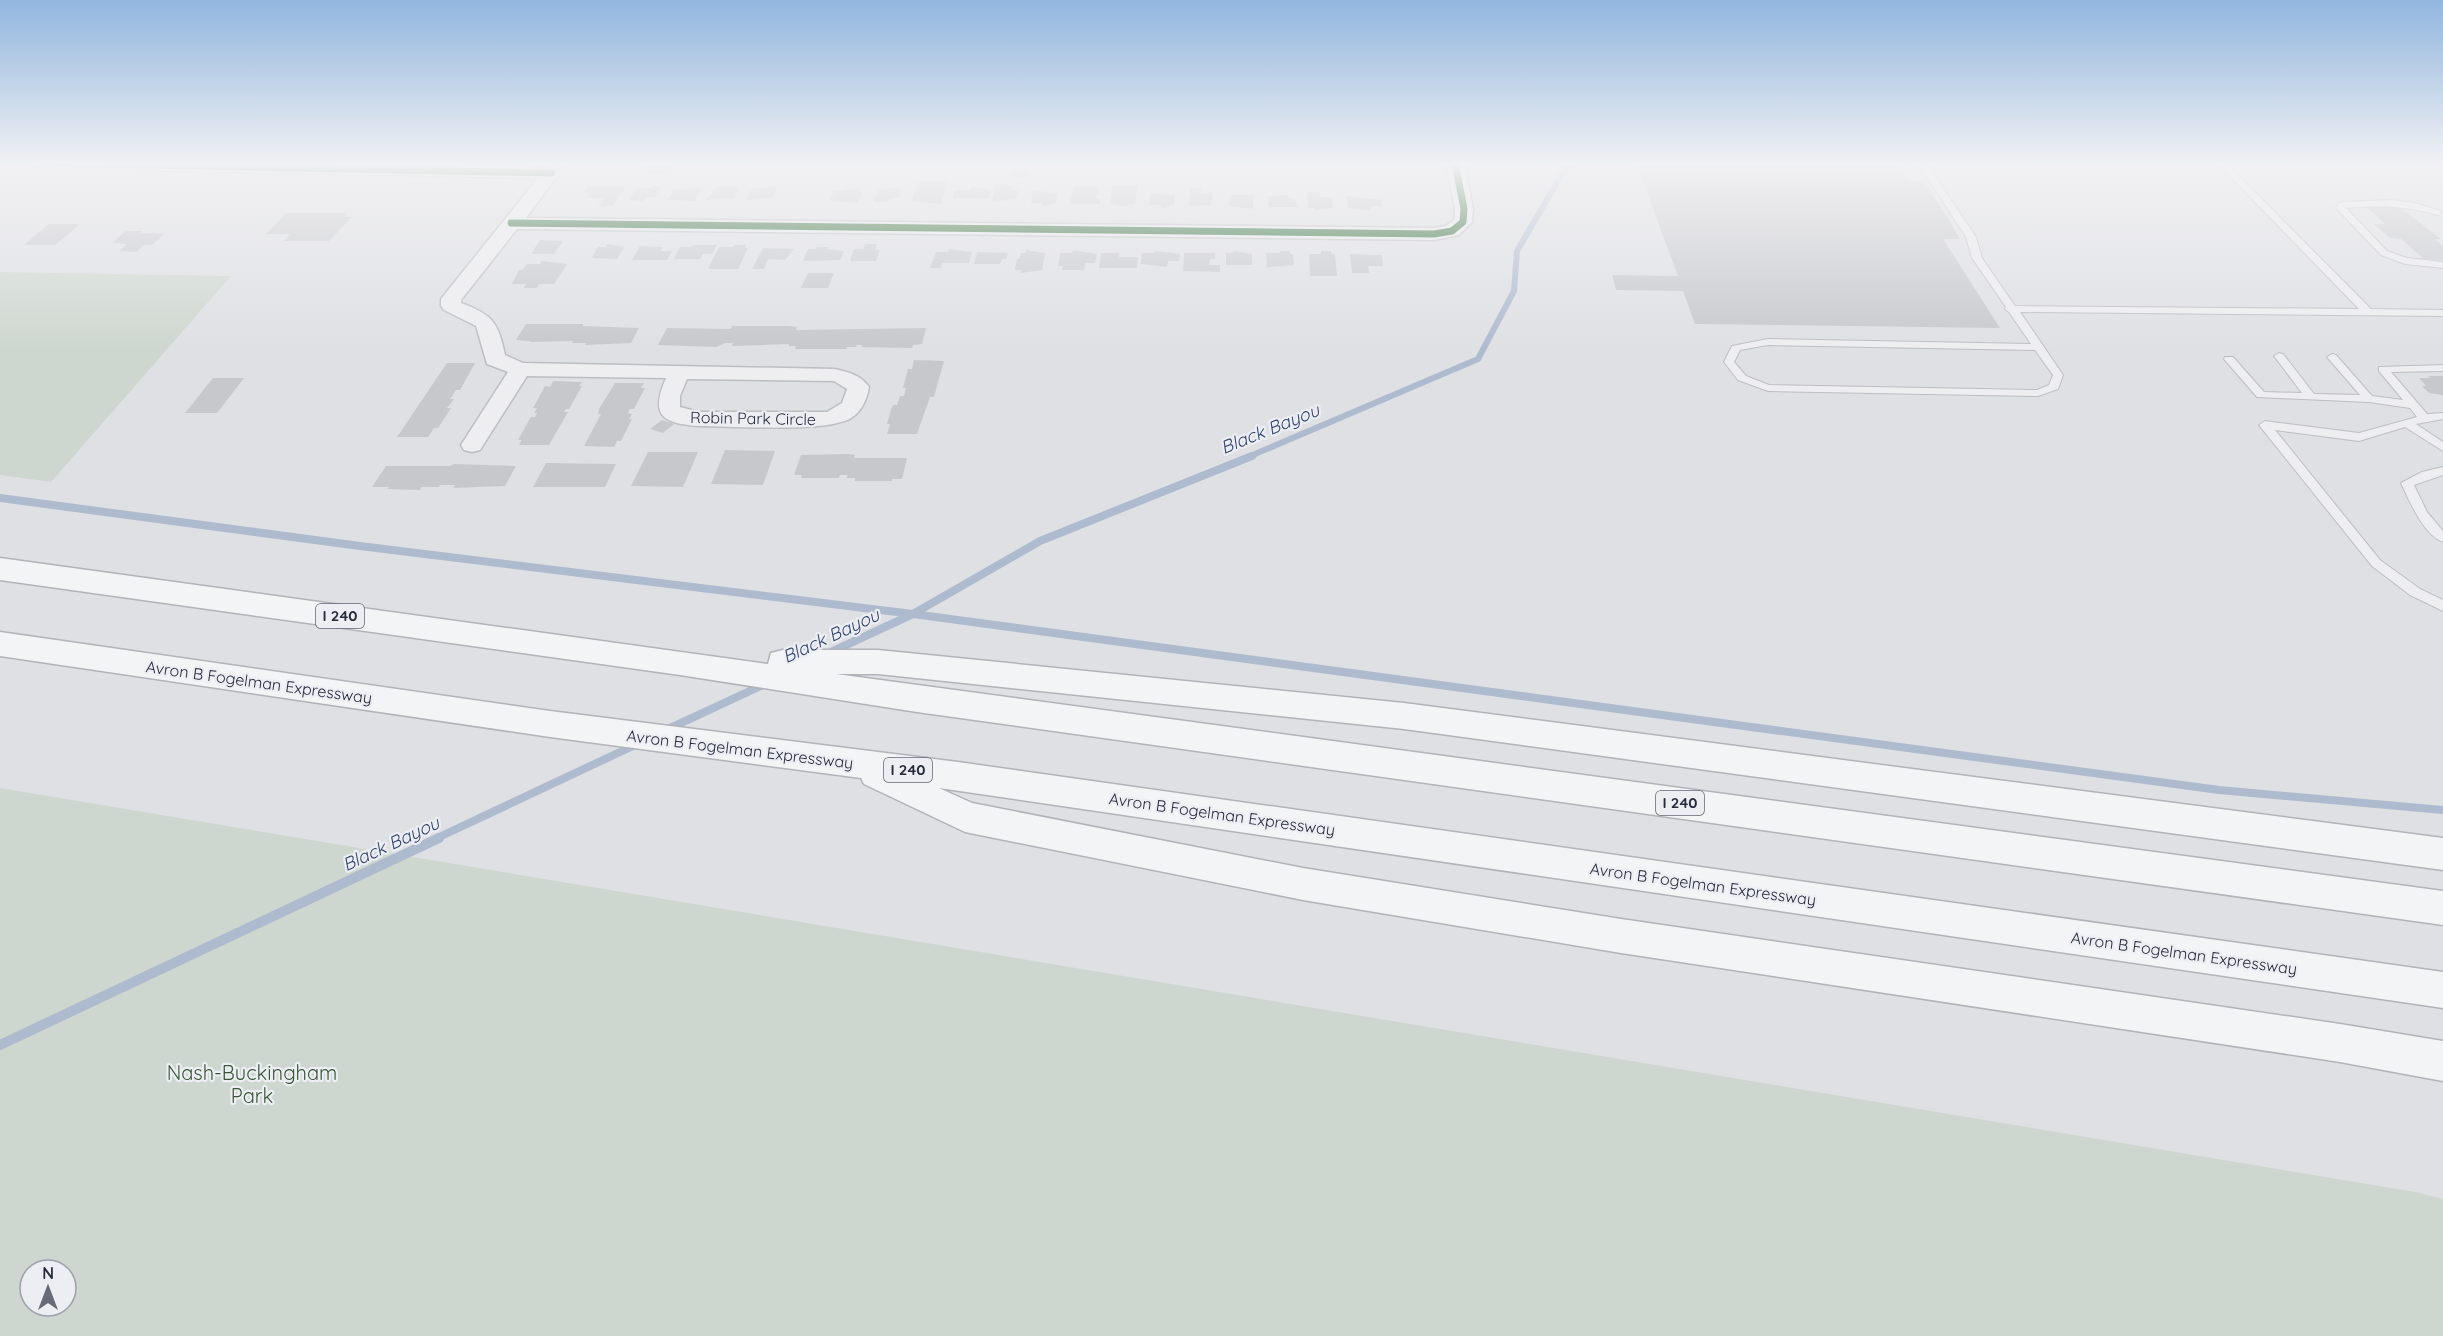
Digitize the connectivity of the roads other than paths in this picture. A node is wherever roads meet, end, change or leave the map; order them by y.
1 (509, 225) edge
2 (708, 225) edge
3 (1459, 225) edge
4 (1963, 225) edge
5 (2283, 225) edge
6 (2358, 225) edge
7 (2443, 265) edge
8 (2010, 309) junction
9 (2368, 312) junction
10 (2443, 313) edge
11 (2037, 347) junction
12 (2278, 356) dead end
13 (2331, 357) dead end
14 (2229, 359) dead end
15 (2443, 368) edge
16 (520, 369) junction
17 (679, 372) junction
18 (2311, 397) junction
19 (2369, 399) junction
20 (2414, 405) junction
21 (2443, 416) edge
22 (2424, 418) junction
23 (2406, 423) junction
24 (472, 445) dead end
25 (2443, 447) edge
26 (2443, 471) edge
27 (2443, 538) edge
28 (0, 569) edge
29 (2440, 602) edge
30 (0, 644) edge
31 (680, 663) junction
32 (857, 764) junction
33 (2200, 822) junction
34 (2443, 843) edge
35 (2443, 854) edge
36 (2443, 908) edge
37 (2443, 990) edge
38 (2443, 1061) edge

1 - 16 street, Robin Park Circle
2 - 3 street
4 - 8 lane
5 - 9 lane
6 - 7 lane
8 - 9 lane
8 - 11 lane
9 - 10 lane
11 - 11 lane
12 - 18 lane
13 - 19 lane
14 - 18 lane
15 - 20 lane
16 - 17 street, Robin Park Circle
16 - 24 street
17 - 17 street, Robin Park Circle
18 - 19 lane
19 - 20 lane
20 - 22 lane
21 - 22 lane
22 - 23 lane
23 - 25 lane
23 - 29 lane
26 - 27 lane
28 - 31 main road, I 240
30 - 32 main road, Avron B Fogelman Expressway / I 240
31 - 33 main road
31 - 36 main road, I 240
32 - 37 main road, Avron B Fogelman Expressway / I 240
32 - 38 main road
33 - 34 main road
33 - 35 main road

